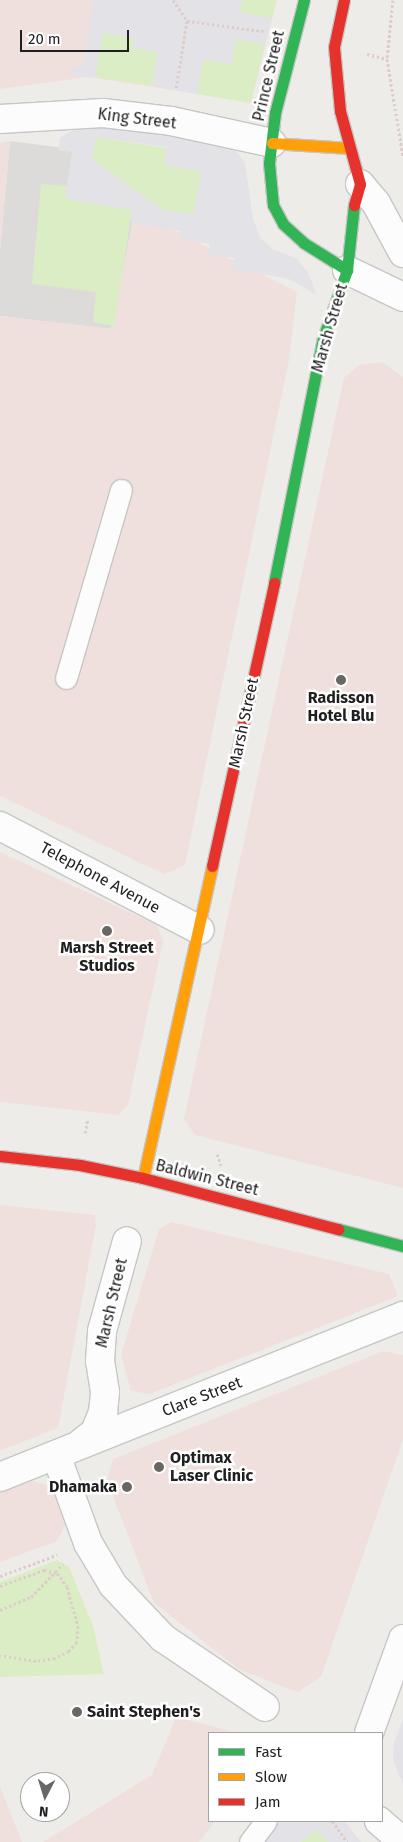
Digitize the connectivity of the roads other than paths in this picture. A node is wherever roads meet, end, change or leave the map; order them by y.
1 (304, 0) edge
2 (344, 0) edge
3 (0, 118) edge
4 (272, 143) junction
5 (348, 148) junction
6 (360, 184) junction
7 (403, 253) edge
8 (347, 270) junction
9 (403, 297) edge
10 (121, 490) dead end
11 (66, 678) dead end
12 (0, 826) edge
13 (200, 930) junction
14 (0, 1156) edge
15 (143, 1178) junction
16 (127, 1240) dead end
17 (403, 1246) edge
18 (403, 1316) edge
19 (67, 1450) junction
20 (0, 1477) edge
21 (403, 1639) edge
22 (265, 1706) dead end
23 (369, 1732) edge
24 (265, 1822) edge
25 (381, 1822) edge
26 (402, 1841) edge
27 (250, 1842) edge

1 - 4 street, Prince Street
2 - 5 street
3 - 4 street, King Street
4 - 5 street
4 - 8 street, Prince Street
5 - 6 street
6 - 7 street
6 - 8 street
8 - 9 street
8 - 13 street, Marsh Street
10 - 11 lane
12 - 13 street, Telephone Avenue
13 - 15 street, Marsh Street
14 - 15 street, Baldwin Street
15 - 17 street, Baldwin Street
16 - 19 street, Marsh Street
18 - 19 street, Clare Street
19 - 20 street, Clare Street
19 - 22 street
21 - 23 street
24 - 27 lane
25 - 26 street

